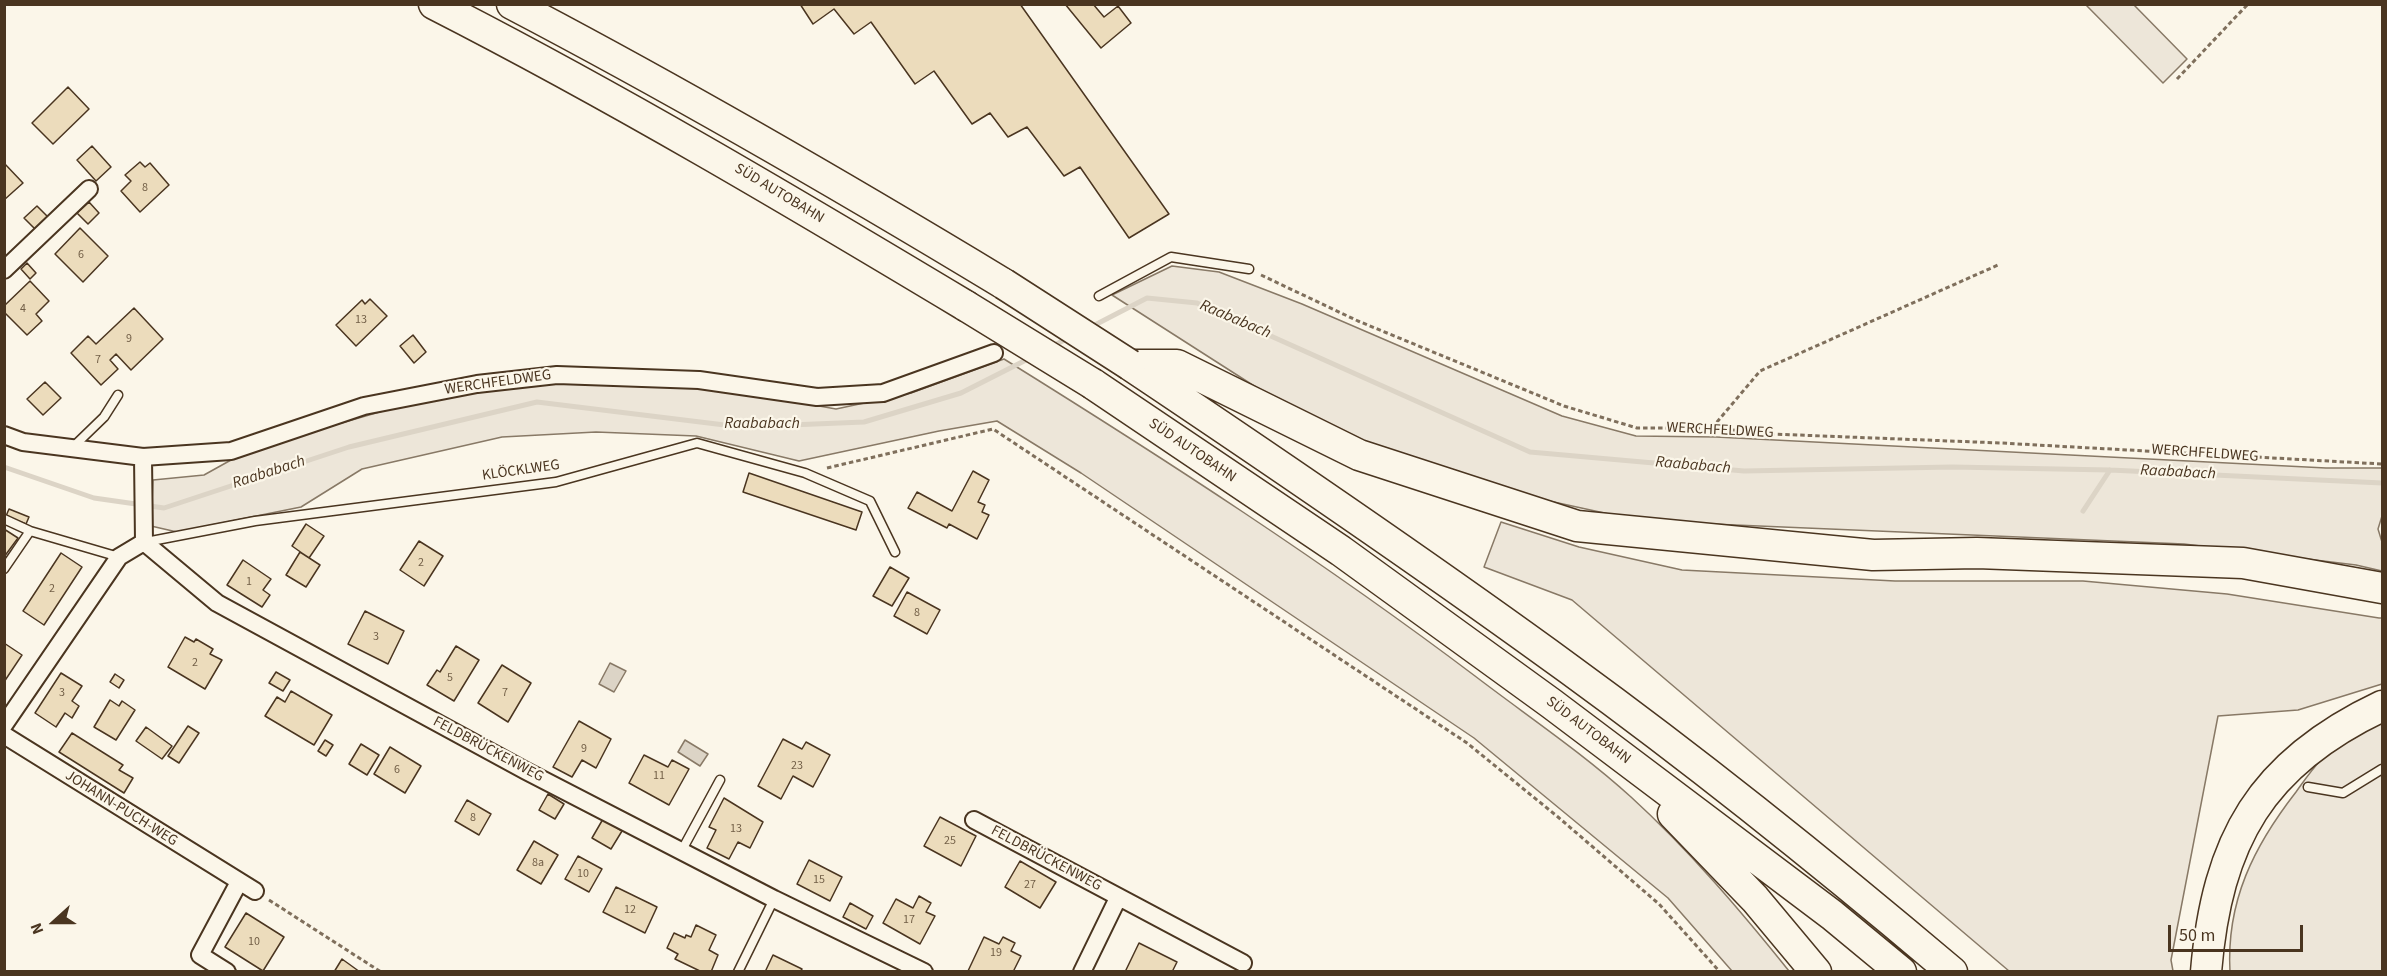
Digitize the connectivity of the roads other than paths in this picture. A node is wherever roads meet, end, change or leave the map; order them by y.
1 (434, 4) edge
2 (512, 4) edge
3 (89, 189) dead end
4 (1249, 269) road end
5 (4, 270) edge
6 (1099, 296) dead end
7 (994, 353) dead end
8 (1130, 365) junction
9 (118, 394) dead end
10 (4, 435) edge
11 (72, 448) junction
12 (143, 457) junction
13 (4, 519) edge
14 (30, 531) junction
15 (143, 534) junction
16 (895, 552) dead end
17 (119, 557) junction
18 (4, 569) edge
19 (2382, 588) edge
20 (2382, 706) edge
21 (4, 725) edge
22 (4, 735) edge
23 (1621, 757) junction
24 (2382, 769) edge
25 (720, 780) dead end
26 (2308, 787) dead end
27 (974, 820) dead end
28 (682, 850) junction
29 (239, 882) junction
30 (255, 891) road end
31 (1118, 898) junction
32 (774, 899) junction
33 (1243, 963) dead end
34 (916, 970) edge
35 (227, 972) edge
36 (738, 972) edge
37 (1082, 972) edge
38 (1816, 972) edge
39 (1901, 972) edge
40 (1952, 972) edge
41 (2206, 972) edge

1 - 23 highway, SÜD AUTOBAHN, bridge
2 - 8 highway, bridge
3 - 5 street
4 - 6 lane
7 - 12 street, WERCHFELDWEG
8 - 19 highway
8 - 40 highway
9 - 11 lane
10 - 11 street, WERCHFELDWEG
11 - 12 street, WERCHFELDWEG
12 - 15 street
13 - 14 lane
14 - 17 lane
14 - 18 lane
15 - 16 lane, KLÖCKLWEG
15 - 17 street
15 - 28 street, FELDBRÜCKENWEG
17 - 21 street
20 - 41 highway
22 - 29 street, JOHANN-PUCH-WEG
23 - 38 highway
23 - 39 highway, SÜD AUTOBAHN
24 - 26 lane
25 - 28 lane
27 - 31 street, FELDBRÜCKENWEG
28 - 32 street, FELDBRÜCKENWEG
29 - 30 street, JOHANN-PUCH-WEG
29 - 35 street
31 - 33 street, FELDBRÜCKENWEG
31 - 37 street, FELDBRÜCKENWEG
32 - 34 street, FELDBRÜCKENWEG
32 - 36 lane

